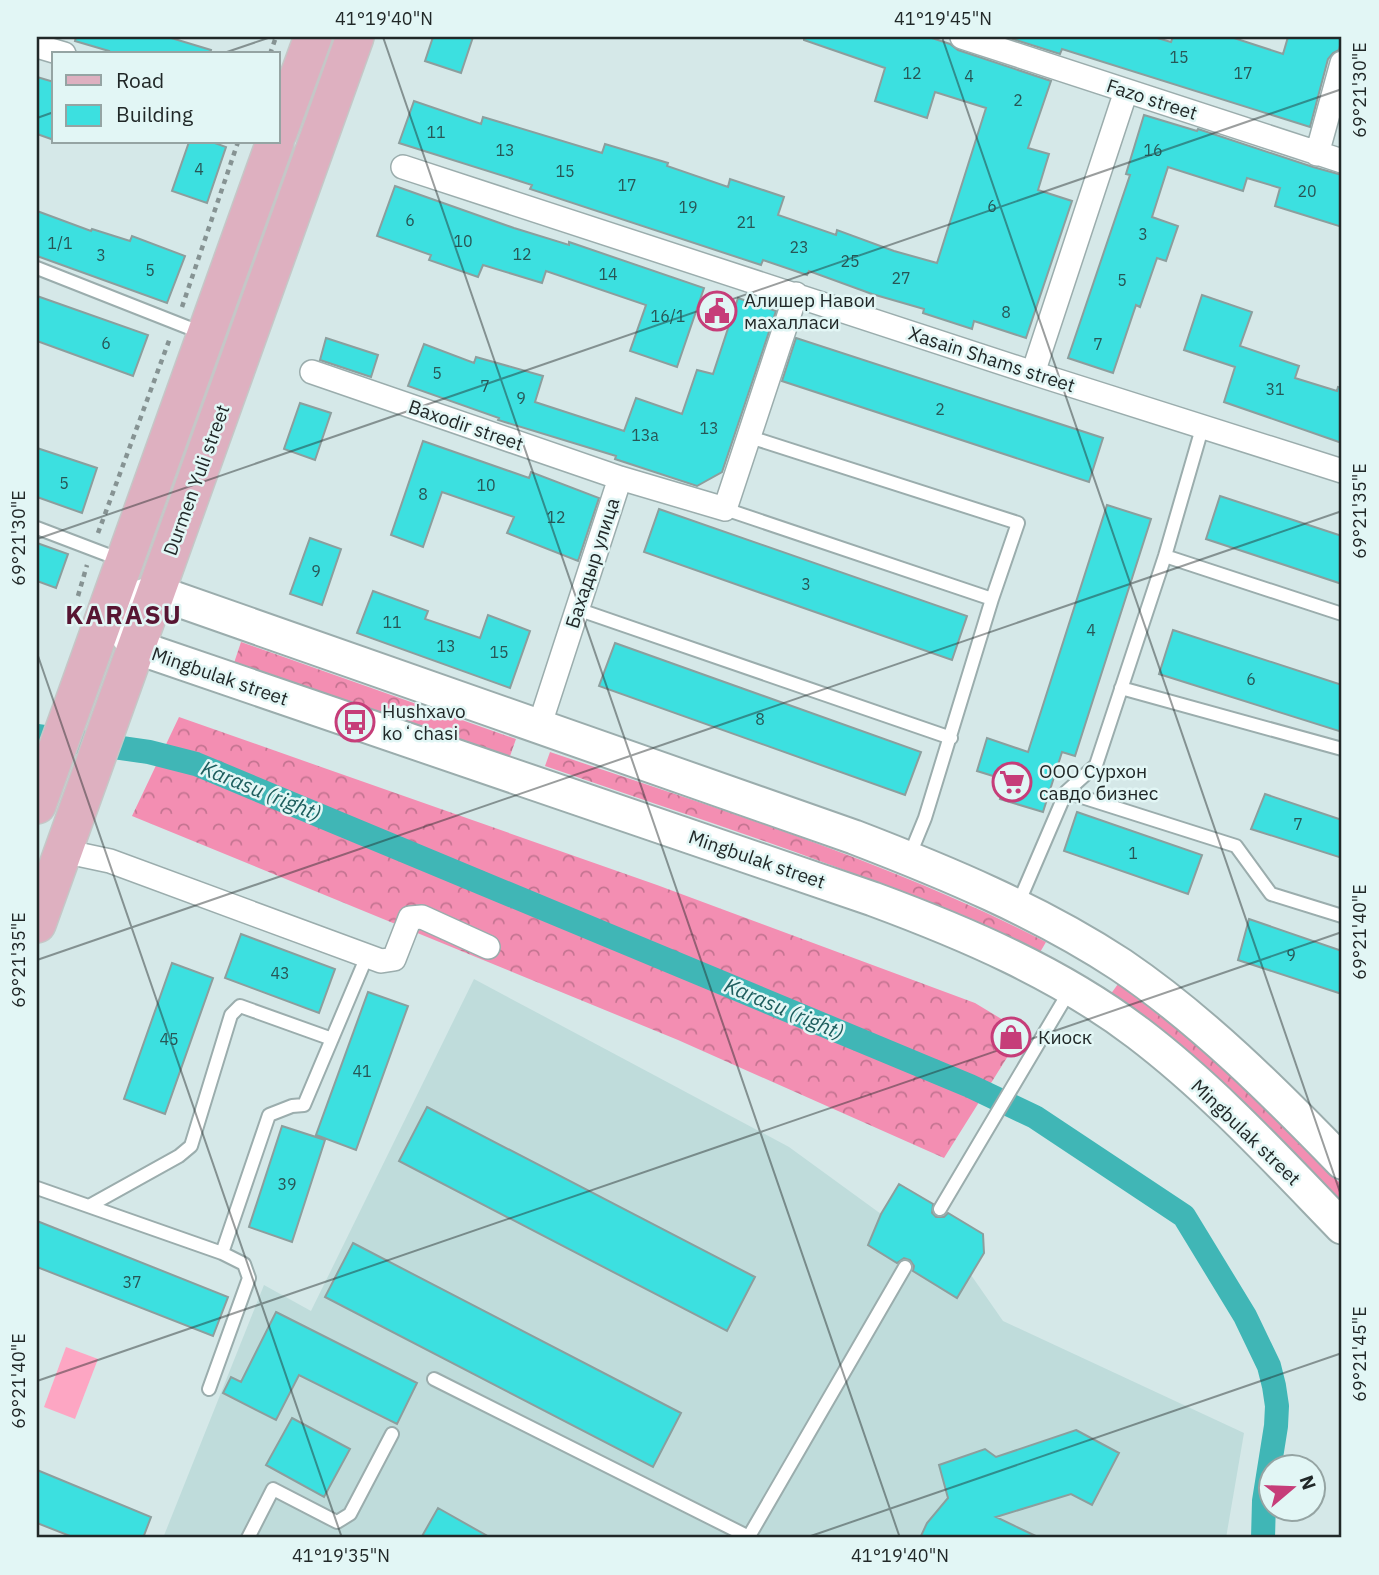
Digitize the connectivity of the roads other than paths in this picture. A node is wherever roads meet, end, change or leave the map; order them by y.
1 (313, 37) edge
2 (355, 37) edge
3 (962, 37) edge
4 (37, 46) edge
5 (57, 52) edge
6 (1342, 63) edge
7 (1126, 91) junction
8 (280, 128) edge
9 (274, 144) edge
10 (1317, 154) junction
11 (1342, 161) edge
12 (403, 167) dead end
13 (37, 268) edge
14 (796, 294) junction
15 (191, 328) junction
16 (312, 372) dead end
17 (1033, 373) junction
18 (1203, 425) junction
19 (756, 439) dead end
20 (1342, 471) edge
21 (620, 478) junction
22 (725, 509) junction
23 (37, 528) edge
24 (108, 555) junction
25 (1165, 556) junction
26 (156, 593) junction
27 (992, 599) junction
28 (92, 604) junction
29 (577, 610) junction
30 (1342, 614) edge
31 (136, 648) junction
32 (1121, 688) junction
33 (539, 727) junction
34 (951, 738) junction
35 (1342, 749) edge
36 (521, 778) junction
37 (1066, 792) junction
38 (37, 805) edge
39 (63, 851) junction
40 (908, 859) junction
41 (1016, 907) junction
42 (1342, 916) edge
43 (37, 924) edge
44 (488, 947) dead end
45 (1094, 948) junction
46 (367, 956) junction
47 (1070, 990) junction
48 (332, 1039) junction
49 (1342, 1162) edge
50 (37, 1188) edge
51 (89, 1206) junction
52 (940, 1209) dead end
53 (1342, 1227) edge
54 (222, 1253) junction
55 (905, 1267) dead end
56 (435, 1379) dead end
57 (209, 1389) dead end
58 (392, 1434) dead end
59 (248, 1538) edge
60 (749, 1538) edge

1 - 8 main road
2 - 26 main road, Durmen Yuli street
3 - 7 street, Fazo street
4 - 5 street
6 - 10 street
7 - 10 street, Fazo street
7 - 17 street
9 - 15 main road, Durmen Yuli street
10 - 11 street, Fazo street
12 - 14 street, Xasain Shams street
13 - 15 lane
14 - 17 street, Xasain Shams street
14 - 22 street
15 - 24 main road, Durmen Yuli street
16 - 21 street, Baxodir street
17 - 18 street, Xasain Shams street
18 - 20 street, Xasain Shams street
18 - 25 lane
19 - 27 lane
21 - 22 street, Бахадыр улица
21 - 29 street, Бахадыр улица
22 - 27 lane
23 - 24 lane
24 - 28 main road, Durmen Yuli street
25 - 30 lane
25 - 32 lane
26 - 28 main road
26 - 31 main road, Durmen Yuli street
26 - 33 main road
27 - 34 lane
28 - 31 main road, Mingbulak street
28 - 38 main road, Durmen Yuli street
29 - 33 street, Бахадыр улица
29 - 34 lane
31 - 36 main road, Mingbulak street
31 - 39 main road, Durmen Yuli street
32 - 35 lane
32 - 37 lane
33 - 36 main road
33 - 40 main road
34 - 40 lane
36 - 47 main road, Mingbulak street
37 - 41 lane
37 - 42 lane
39 - 43 main road, Durmen Yuli street
39 - 46 street
40 - 41 main road
41 - 45 main road
44 - 46 street
45 - 47 main road
45 - 49 main road
46 - 48 lane
47 - 52 lane
47 - 53 main road, Mingbulak street
48 - 51 lane
48 - 54 lane
50 - 51 lane
51 - 54 lane
54 - 57 lane
55 - 60 lane
56 - 60 lane
58 - 59 lane

